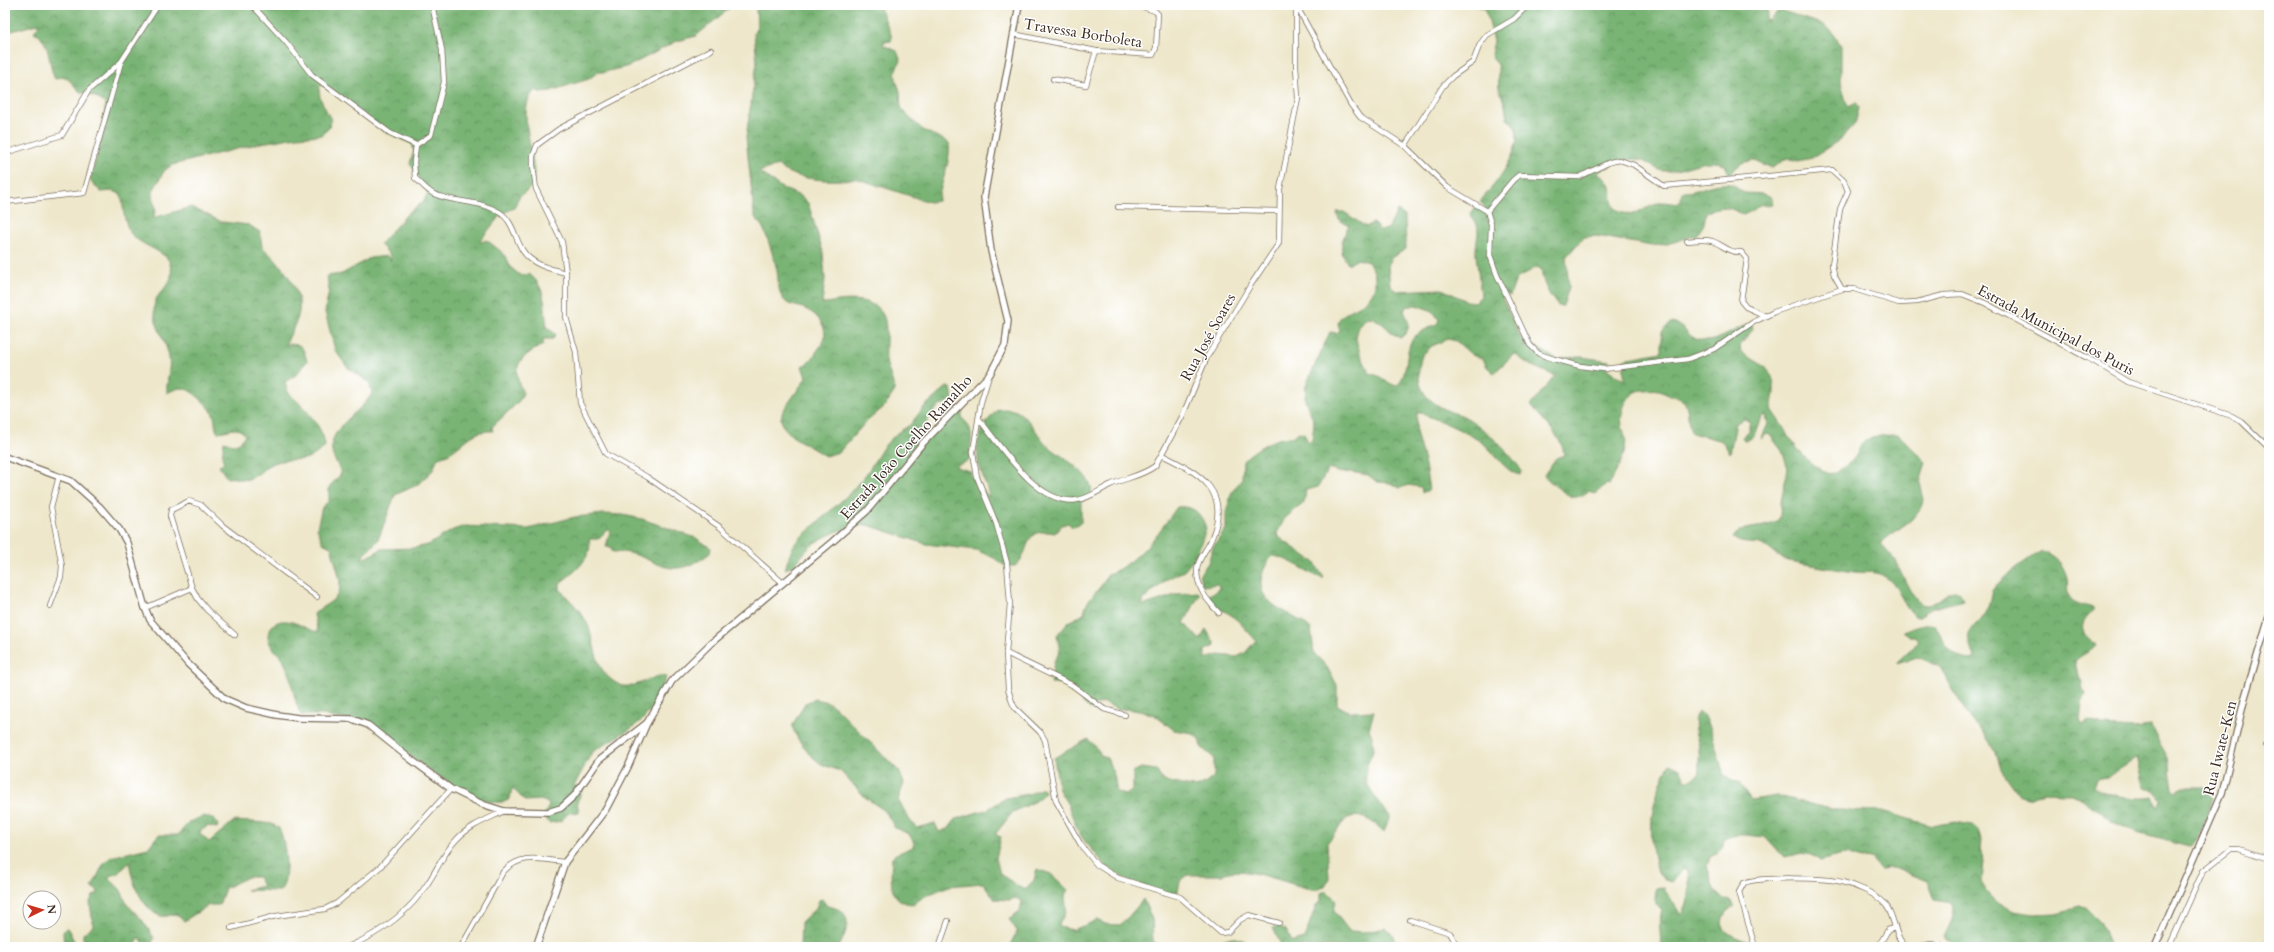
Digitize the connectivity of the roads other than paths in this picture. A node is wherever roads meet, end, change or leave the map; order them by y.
1 (158, 5) edge
2 (252, 5) edge
3 (432, 5) edge
4 (1018, 5) edge
5 (1137, 5) edge
6 (1296, 5) edge
7 (1528, 5) edge
8 (1013, 34) junction
9 (711, 50) dead end
10 (1096, 51) junction
11 (121, 62) junction
12 (1053, 79) dead end
13 (416, 145) junction
14 (1406, 146) junction
15 (5, 153) edge
16 (5, 202) edge
17 (1118, 207) dead end
18 (1280, 211) junction
19 (1487, 211) junction
20 (1687, 241) dead end
21 (566, 273) junction
22 (1842, 289) junction
23 (1766, 316) junction
24 (990, 374) junction
25 (979, 419) junction
26 (2269, 448) edge
27 (1162, 455) junction
28 (5, 457) edge
29 (59, 476) junction
30 (783, 582) junction
31 (192, 588) junction
32 (317, 597) dead end
33 (50, 606) dead end
34 (145, 608) junction
35 (1219, 613) dead end
36 (2269, 617) edge
37 (2268, 625) edge
38 (235, 635) dead end
39 (1006, 653) junction
40 (1125, 715) dead end
41 (647, 723) junction
42 (2269, 737) edge
43 (2266, 746) dead end
44 (451, 789) junction
45 (504, 812) junction
46 (2269, 859) edge
47 (564, 862) junction
48 (1410, 920) dead end
49 (948, 921) dead end
50 (1279, 923) dead end
51 (231, 928) dead end
52 (1895, 928) junction
53 (2269, 934) edge
54 (348, 947) edge
55 (460, 947) edge
56 (536, 947) edge
57 (939, 947) edge
58 (1458, 947) edge
59 (1755, 947) edge
60 (1878, 947) edge
61 (1907, 947) edge
62 (1916, 947) edge
63 (1950, 947) edge
64 (2155, 947) edge
65 (2169, 947) edge
66 (2264, 947) edge

1 - 11 street
2 - 13 street
3 - 13 street
4 - 8 street, Estrada João Coelho Ramalho
5 - 10 street, Travessa Borboleta
6 - 14 street
6 - 18 street, Rua José Soares
7 - 14 street
8 - 10 street, Travessa Borboleta
8 - 24 street, Estrada João Coelho Ramalho
9 - 21 street
10 - 12 street
11 - 15 street
11 - 16 street
13 - 21 street
14 - 19 street
17 - 18 street
18 - 27 street, Rua José Soares
19 - 22 street
19 - 23 street, Estrada Municipal dos Puris
20 - 23 street
21 - 30 street
22 - 23 street, Estrada Municipal dos Puris
22 - 26 street, Estrada Municipal dos Puris
24 - 25 street
24 - 30 street, Estrada João Coelho Ramalho
25 - 27 street, Rua José Soares
25 - 39 street
27 - 35 street
28 - 29 street
29 - 33 street
29 - 34 street
30 - 41 street, Estrada João Coelho Ramalho
31 - 32 street
31 - 34 street
31 - 38 street
34 - 44 street
36 - 37 street, Rua Iwate-Ken
37 - 64 street, Rua Iwate-Ken
39 - 40 street
39 - 50 street
41 - 45 street
41 - 47 street, Estrada João Coelho Ramalho
42 - 43 street
44 - 45 street
44 - 51 street
45 - 54 street
46 - 65 street
47 - 55 street
47 - 56 street, Estrada João Coelho Ramalho
48 - 58 street
49 - 57 street
52 - 59 street
52 - 60 street
52 - 61 street
53 - 66 street
62 - 63 street

